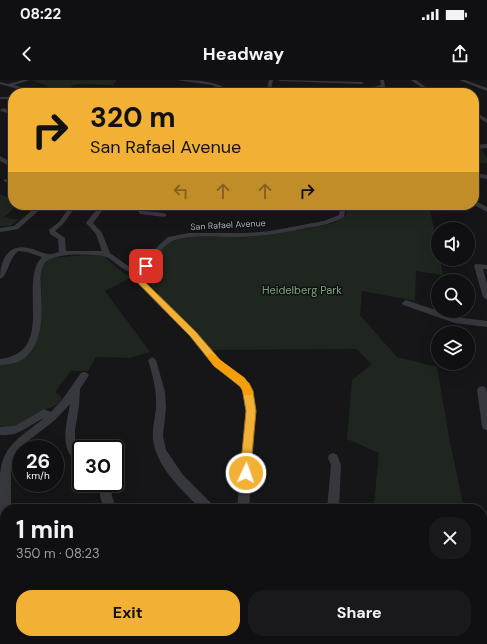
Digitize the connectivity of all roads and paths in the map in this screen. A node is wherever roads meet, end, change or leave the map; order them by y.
1 (28, 80) edge
2 (178, 80) edge
3 (280, 80) edge
4 (382, 80) edge
5 (413, 80) edge
6 (462, 80) edge
7 (467, 80) edge
8 (0, 83) edge
9 (362, 83) dead end
10 (10, 85) junction
11 (0, 87) edge
12 (20, 88) edge
13 (225, 88) edge
14 (374, 88) edge
15 (425, 88) edge
16 (487, 90) edge
17 (3, 110) dead end
18 (8, 112) edge
19 (36, 210) edge
20 (70, 210) edge
21 (100, 210) edge
22 (140, 210) edge
23 (343, 210) edge
24 (164, 215) dead end
25 (0, 230) edge
26 (63, 254) junction
27 (107, 254) junction
28 (48, 257) junction
29 (487, 267) edge
30 (134, 270) junction
31 (0, 277) edge
32 (487, 297) edge
33 (406, 303) dead end
34 (487, 324) edge
35 (152, 360) dead end
36 (0, 362) edge
37 (84, 375) dead end
38 (75, 388) junction
39 (482, 390) dead end
40 (52, 417) junction
41 (487, 426) edge
42 (0, 431) edge
43 (72, 447) edge
44 (332, 458) dead end
45 (106, 492) edge
46 (5, 504) edge
47 (108, 504) edge
48 (204, 504) edge
49 (243, 504) edge
50 (333, 504) edge

1 - 10 street
2 - 13 street
3 - 9 street
4 - 14 street
5 - 15 street
6 - 7 street
6 - 16 street
8 - 10 street
10 - 11 street
10 - 12 street
17 - 18 street
19 - 25 street
20 - 26 street
21 - 27 street
22 - 24 street
23 - 30 street, San Rafael Avenue
26 - 27 street
26 - 28 street
27 - 30 street
28 - 31 street
28 - 36 street
29 - 32 street
30 - 49 street
33 - 34 street
35 - 48 street
37 - 38 street
38 - 40 street
38 - 43 street
39 - 41 street
40 - 42 street
40 - 46 street
44 - 50 street
45 - 47 street

